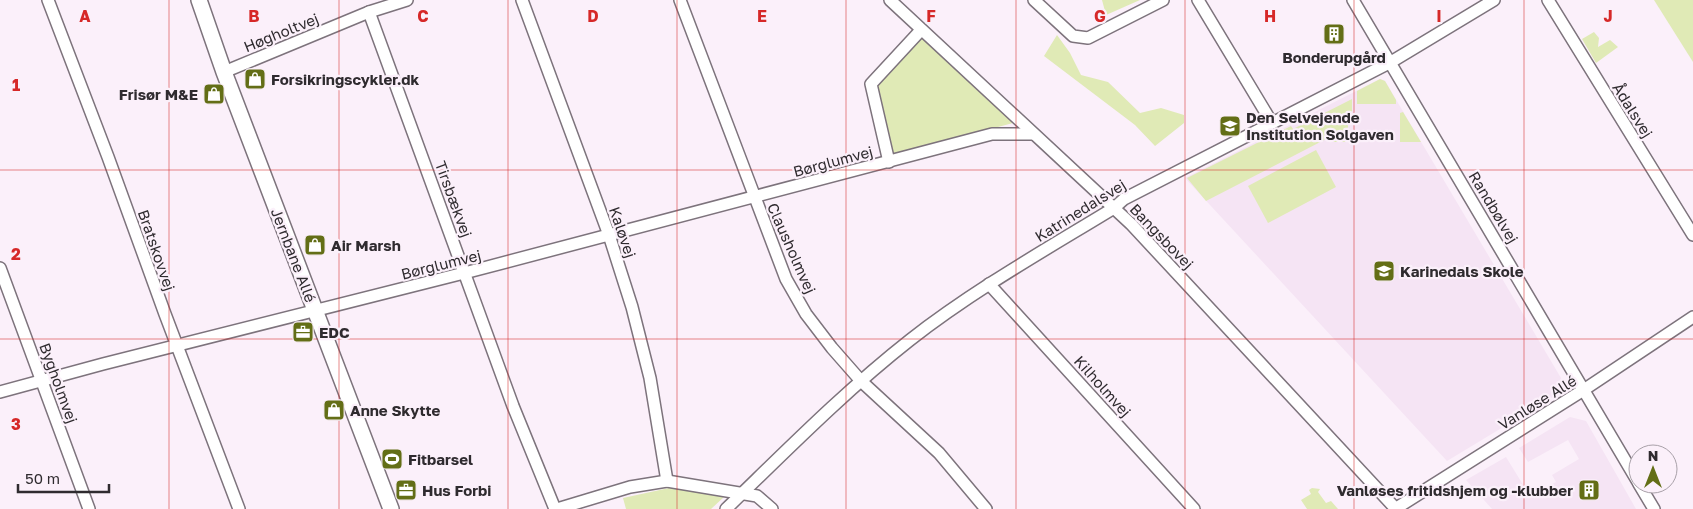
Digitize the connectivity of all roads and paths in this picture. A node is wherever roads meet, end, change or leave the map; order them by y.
1 (48, 0) edge
2 (199, 0) edge
3 (407, 0) edge
4 (522, 0) edge
5 (680, 0) edge
6 (890, 0) edge
7 (1034, 0) edge
8 (1163, 0) edge
9 (1198, 0) edge
10 (1353, 0) edge
11 (1494, 0) edge
12 (1548, 0) edge
13 (369, 12) junction
14 (921, 30) junction
15 (1391, 62) junction
16 (224, 72) junction
17 (1272, 123) junction
18 (1033, 134) junction
19 (889, 162) junction
20 (754, 198) junction
21 (1114, 208) junction
22 (609, 235) junction
23 (1693, 235) edge
24 (0, 268) edge
25 (466, 273) junction
26 (989, 284) junction
27 (316, 310) junction
28 (1693, 318) edge
29 (176, 346) junction
30 (42, 380) junction
31 (861, 381) junction
32 (1585, 389) junction
33 (0, 392) edge
34 (1628, 464) edge
35 (667, 481) junction
36 (742, 494) junction
37 (1645, 494) edge
38 (89, 509) edge
39 (239, 509) edge
40 (391, 509) edge
41 (556, 509) edge
42 (726, 509) edge
43 (772, 509) edge
44 (986, 509) edge
45 (1194, 509) edge
46 (1396, 509) edge
47 (1654, 509) edge

1 - 29 street, Bratskovvej
2 - 16 street, Jernbane Allé
3 - 13 street, Høgholtvej
4 - 22 street, Kaløvej
5 - 20 street, Clausholmvej
6 - 14 street, Bangsbovej
7 - 8 street
9 - 17 street
10 - 15 street, Randbølvej
11 - 15 street, Katrinedalsvej
12 - 23 street, Ådalsvej
13 - 16 street, Høgholtvej
13 - 25 street, Tirsbækvej
14 - 18 street, Bangsbovej
14 - 19 street
15 - 17 street, Katrinedalsvej
15 - 32 street, Randbølvej
16 - 27 street, Jernbane Allé
17 - 21 street, Katrinedalsvej
18 - 19 street, Børglumvej
18 - 21 street, Bangsbovej
19 - 20 street, Børglumvej
20 - 22 street, Børglumvej
20 - 31 street, Clausholmvej
21 - 26 street, Katrinedalsvej
21 - 46 street, Bangsbovej
22 - 25 street, Børglumvej
22 - 35 street, Kaløvej
24 - 30 street, Bygholmvej
25 - 27 street, Børglumvej
25 - 41 street, Tirsbækvej
26 - 31 street, Katrinedalsvej
26 - 45 street, Kilholmvej
27 - 29 street, Børglumvej
27 - 40 street, Jernbane Allé
28 - 32 street, Vanløse Allé
29 - 30 street, Børglumvej
29 - 39 street, Bratskovvej
30 - 33 street, Børglumvej
30 - 38 street, Bygholmvej
31 - 36 street, Katrinedalsvej
31 - 44 street, Clausholmvej
32 - 34 street, Randbølvej
32 - 46 street, Vanløse Allé
35 - 36 street
35 - 41 street
36 - 42 street, Katrinedalsvej
36 - 43 street
37 - 47 street, Randbølvej

